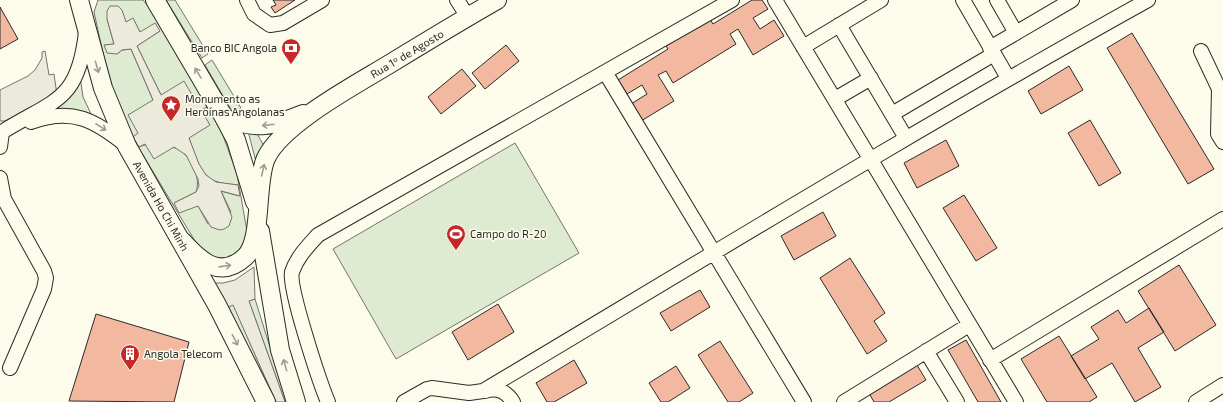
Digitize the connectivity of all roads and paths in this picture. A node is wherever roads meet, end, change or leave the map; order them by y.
1 (79, 0) edge
2 (88, 0) edge
3 (155, 0) edge
4 (247, 0) edge
5 (322, 0) edge
6 (457, 0) edge
7 (497, 0) edge
8 (732, 0) edge
9 (775, 0) edge
10 (881, 0) edge
11 (963, 0) edge
12 (996, 0) edge
13 (1072, 0) edge
14 (1148, 0) edge
15 (468, 17) junction
16 (839, 25) junction
17 (86, 29) junction
18 (1016, 33) junction
19 (803, 47) junction
20 (992, 51) junction
21 (1201, 51) dead end
22 (605, 72) junction
23 (871, 78) junction
24 (1008, 78) junction
25 (835, 99) junction
26 (318, 108) junction
27 (892, 114) junction
28 (225, 118) junction
29 (1, 132) edge
30 (906, 138) junction
31 (1223, 142) edge
32 (127, 146) junction
33 (0, 147) edge
34 (871, 159) junction
35 (0, 178) edge
36 (2, 197) edge
37 (257, 208) junction
38 (1223, 220) edge
39 (182, 241) junction
40 (714, 254) junction
41 (969, 325) junction
42 (926, 351) junction
43 (990, 360) junction
44 (10, 368) dead end
45 (1223, 385) edge
46 (483, 392) junction
47 (852, 400) edge
48 (1205, 400) edge
49 (266, 402) edge
50 (296, 402) edge
51 (328, 402) edge
52 (404, 402) edge
53 (474, 402) edge
54 (513, 402) edge
55 (804, 402) edge
56 (957, 402) edge
57 (1016, 402) edge

1 - 17 main road, Avenida Ho Chi Minh
2 - 17 main road
28 -> 3 main road
4 - 5 street
6 - 15 street
7 - 15 main road, Rua 1º de Agosto
8 - 22 street
9 - 19 street
10 - 16 street
11 - 20 street
12 - 18 street
13 - 18 street
14 - 24 street
15 - 26 main road, Rua 1º de Agosto
16 - 19 street
16 - 23 street
17 - 29 street
17 -> 32 main road, Avenida Ho Chi Minh
18 - 20 street
19 - 25 street
20 - 24 street
20 - 27 street
21 - 31 street
22 - 40 street
22 - 51 street
23 - 25 street
23 - 27 street
24 - 30 street
25 - 34 street
26 -> 28 main road
37 -> 26 main road
27 - 30 street
28 - 37 main road
29 -> 32 street
29 - 33 street
30 - 34 street
32 - 39 main road, Avenida Ho Chi Minh
34 - 40 street
34 - 41 street
35 - 36 street
36 - 44 street
39 -> 37 main road
50 -> 37 main road
38 - 43 street
39 -> 49 main road, Avenida Ho Chi Minh
40 - 46 street
40 - 55 street
41 - 42 street
41 - 43 street
42 - 47 street
42 - 56 street
43 - 57 street
45 - 48 street
46 - 52 street
46 - 53 street
46 - 54 street

